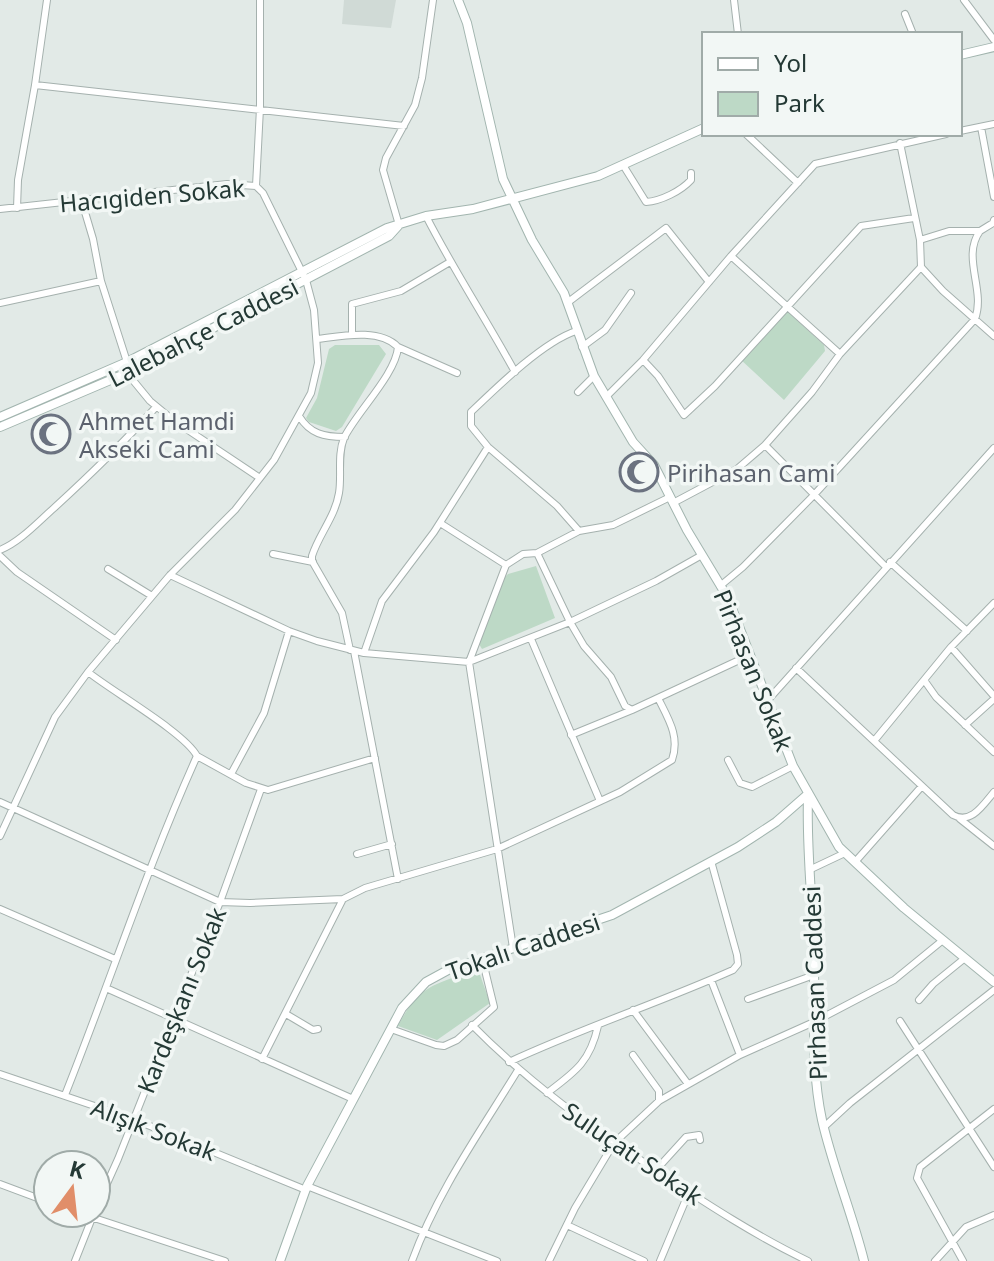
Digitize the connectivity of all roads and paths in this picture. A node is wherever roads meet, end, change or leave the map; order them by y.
1 (47, 0) edge
2 (260, 0) edge
3 (433, 0) edge
4 (458, 0) edge
5 (734, 0) edge
6 (964, 0) edge
7 (905, 14) dead end
8 (738, 32) edge
9 (912, 32) edge
10 (994, 40) edge
11 (994, 47) edge
12 (962, 55) edge
13 (35, 85) junction
14 (260, 108) junction
15 (994, 124) edge
16 (404, 126) junction
17 (981, 127) junction
18 (702, 129) edge
19 (962, 131) edge
20 (748, 136) edge
21 (936, 136) edge
22 (900, 143) junction
23 (623, 165) junction
24 (691, 173) dead end
25 (798, 183) junction
26 (256, 186) junction
27 (994, 197) edge
28 (511, 200) junction
29 (82, 202) junction
30 (17, 208) junction
31 (0, 209) edge
32 (426, 216) junction
33 (914, 218) junction
34 (994, 220) edge
35 (399, 225) junction
36 (980, 231) junction
37 (920, 240) junction
38 (731, 256) junction
39 (450, 262) junction
40 (921, 267) junction
41 (304, 275) junction
42 (101, 281) junction
43 (709, 282) junction
44 (631, 293) dead end
45 (0, 303) edge
46 (567, 303) junction
47 (786, 306) junction
48 (975, 319) junction
49 (576, 331) junction
50 (352, 335) junction
51 (994, 336) edge
52 (318, 339) junction
53 (398, 347) junction
54 (582, 347) junction
55 (840, 354) junction
56 (643, 360) junction
57 (127, 362) junction
58 (515, 372) junction
59 (127, 373) junction
60 (457, 373) dead end
61 (594, 376) junction
62 (578, 392) dead end
63 (606, 397) junction
64 (156, 407) junction
65 (299, 416) junction
66 (0, 417) edge
67 (0, 427) edge
68 (345, 437) junction
69 (765, 445) junction
70 (488, 447) junction
71 (994, 448) edge
72 (260, 478) junction
73 (813, 496) junction
74 (672, 500) junction
75 (440, 523) junction
76 (579, 531) junction
77 (0, 550) edge
78 (537, 553) junction
79 (273, 554) dead end
80 (702, 555) junction
81 (0, 556) edge
82 (313, 562) junction
83 (888, 564) junction
84 (506, 565) junction
85 (108, 569) dead end
86 (170, 575) junction
87 (720, 586) junction
88 (152, 596) junction
89 (994, 603) edge
90 (570, 622) junction
91 (289, 631) junction
92 (967, 631) junction
93 (531, 639) junction
94 (116, 640) junction
95 (951, 647) junction
96 (352, 650) junction
97 (364, 653) junction
98 (750, 655) junction
99 (469, 662) junction
100 (796, 668) junction
101 (88, 672) junction
102 (924, 680) junction
103 (994, 697) edge
104 (658, 698) junction
105 (768, 700) junction
106 (632, 710) junction
107 (965, 725) junction
108 (571, 735) junction
109 (874, 741) junction
110 (994, 752) edge
111 (197, 756) junction
112 (375, 758) junction
113 (728, 760) dead end
114 (793, 766) junction
115 (231, 774) junction
116 (922, 786) junction
117 (261, 789) junction
118 (994, 792) edge
119 (808, 794) junction
120 (600, 801) junction
121 (0, 802) edge
122 (12, 808) junction
123 (960, 819) junction
124 (0, 836) edge
125 (392, 844) junction
126 (994, 846) edge
127 (497, 849) junction
128 (842, 850) junction
129 (357, 854) dead end
130 (711, 861) junction
131 (855, 862) junction
132 (150, 870) junction
133 (809, 870) junction
134 (398, 879) junction
135 (343, 899) junction
136 (220, 902) junction
137 (0, 909) edge
138 (943, 940) junction
139 (513, 948) junction
140 (482, 958) junction
141 (965, 958) junction
142 (115, 959) junction
143 (814, 975) junction
144 (711, 980) junction
145 (994, 982) edge
146 (106, 988) junction
147 (994, 990) edge
148 (748, 999) dead end
149 (919, 1000) dead end
150 (633, 1010) junction
151 (286, 1014) junction
152 (174, 1019) junction
153 (900, 1021) dead end
154 (814, 1022) junction
155 (472, 1025) junction
156 (598, 1026) junction
157 (318, 1029) dead end
158 (391, 1029) junction
159 (918, 1050) junction
160 (633, 1055) dead end
161 (740, 1055) junction
162 (262, 1059) junction
163 (509, 1062) junction
164 (518, 1070) junction
165 (0, 1074) edge
166 (688, 1084) junction
167 (547, 1093) junction
168 (65, 1095) junction
169 (353, 1099) junction
170 (659, 1101) junction
171 (994, 1109) edge
172 (133, 1119) junction
173 (824, 1127) junction
174 (968, 1129) junction
175 (700, 1140) dead end
176 (614, 1143) junction
177 (994, 1167) edge
178 (112, 1170) edge
179 (656, 1170) junction
180 (0, 1184) edge
181 (306, 1188) junction
182 (689, 1192) junction
183 (32, 1196) edge
184 (994, 1215) edge
185 (112, 1220) edge
186 (567, 1225) junction
187 (88, 1229) edge
188 (424, 1230) junction
189 (952, 1240) junction
190 (75, 1261) edge
191 (225, 1261) edge
192 (280, 1261) edge
193 (412, 1261) edge
194 (497, 1261) edge
195 (549, 1261) edge
196 (644, 1261) edge
197 (660, 1261) edge
198 (808, 1261) edge
199 (864, 1261) edge
200 (935, 1261) edge
201 (963, 1261) edge

1 - 13 street
2 - 14 street
3 - 16 street
4 - 28 street, Pirhasan Sokak
5 - 8 street
6 - 10 street
7 - 9 street
11 - 12 street
13 - 14 street
13 - 30 street
14 - 16 street
14 - 26 street
15 - 17 street
16 - 35 street
17 - 19 street
17 - 27 street
18 - 23 street, Lalebahçe Caddesi
20 - 25 street
21 - 22 street
22 - 25 street
22 - 33 street
23 - 24 street
23 - 28 street, Lalebahçe Caddesi
25 - 38 street
26 - 29 street, Hacıgiden Sokak
26 - 41 street, Hacıgiden Sokak
28 - 32 street, Lalebahçe Caddesi
28 - 46 street, Pirhasan Sokak
29 - 30 street, Hacıgiden Sokak
29 - 42 street
30 - 31 street, Hacıgiden Sokak
32 - 35 street, Lalebahçe Caddesi
32 - 39 street
33 - 37 street
33 - 47 street
34 - 36 street
35 - 41 street, Lalebahçe Caddesi
36 - 37 street
36 - 48 street
37 - 40 street
38 - 43 street
38 - 47 street
39 - 50 street
39 - 58 street
40 - 48 street
40 - 55 street
41 - 52 street, Hacıgiden Sokak
41 - 57 street, Lalebahçe Caddesi
41 - 59 street, Lalebahçe Caddesi
42 - 45 street
42 - 57 street
43 - 46 street
43 - 56 street
44 - 54 street
46 - 49 street, Pirhasan Sokak
47 - 55 street
47 - 56 street
48 - 51 street
48 - 73 street
49 - 54 street, Pirhasan Sokak
49 - 58 street
50 - 52 street
50 - 53 street
52 - 65 street, Hacıgiden Sokak
53 - 60 street
53 - 68 street
54 - 61 street, Pirhasan Sokak
55 - 69 street
56 - 63 street
57 - 66 street, Lalebahçe Caddesi
58 - 70 street
59 - 64 street
59 - 67 street, Lalebahçe Caddesi
61 - 62 street
61 - 63 street, Pirhasan Sokak
63 - 74 street, Pirhasan Sokak
64 - 72 street
64 - 77 street
65 - 68 street
65 - 72 street, Hacıgiden Sokak
68 - 82 street
69 - 73 street
69 - 74 street
70 - 75 street
70 - 76 street
71 - 83 street
72 - 86 street, Hacıgiden Sokak
73 - 83 street
73 - 87 street
74 - 76 street
74 - 80 street, Pirhasan Sokak
75 - 84 street
75 - 97 street
76 - 78 street
78 - 84 street
78 - 90 street
79 - 82 street
80 - 87 street, Pirhasan Sokak
80 - 90 street
81 - 94 street
82 - 96 street
83 - 92 street
83 - 100 street
84 - 99 street
85 - 88 street
86 - 88 street, Hacıgiden Sokak
86 - 91 street
87 - 98 street, Pirhasan Sokak
88 - 94 street, Hacıgiden Sokak
89 - 92 street
90 - 93 street
90 - 106 street
91 - 96 street
91 - 115 street
92 - 95 street
93 - 99 street
93 - 108 street
94 - 101 street, Hacıgiden Sokak
95 - 102 street
95 - 103 street
96 - 97 street
96 - 112 street
97 - 99 street
98 - 104 street
98 - 105 street, Pirhasan Sokak
99 - 127 street
100 - 105 street
100 - 109 street
101 - 111 street
101 - 122 street, Hacıgiden Sokak
102 - 107 street
102 - 109 street
103 - 107 street
104 - 106 street
104 - 120 street
105 - 114 street, Pirhasan Sokak
106 - 108 street
107 - 110 street
108 - 120 street
109 - 116 street
111 - 115 street
111 - 132 street
112 - 117 street
112 - 125 street
113 - 114 street
114 - 119 street, Pirhasan Sokak
115 - 117 street
116 - 123 street
116 - 131 street
117 - 136 street, Kardeşkanı Sokak
118 - 123 street
119 - 128 street, Pirhasan Sokak
119 - 130 street, Tokalı Caddesi
119 - 133 street, Pirhasan Caddesi
120 - 127 street
121 - 122 street
122 - 124 street, Hacıgiden Sokak
122 - 132 street
123 - 126 street
125 - 129 street
125 - 134 street
127 - 134 street
127 - 139 street
128 - 131 street, Pirhasan Sokak
128 - 133 street
130 - 139 street, Tokalı Caddesi
130 - 144 street
131 - 138 street, Pirhasan Sokak
132 - 136 street
132 - 142 street
133 - 143 street, Pirhasan Caddesi
134 - 135 street
135 - 136 street
135 - 151 street
136 - 152 street, Kardeşkanı Sokak
137 - 142 street
138 - 141 street, Pirhasan Sokak
138 - 154 street
139 - 140 street, Tokalı Caddesi
140 - 155 street
140 - 158 street, Tokalı Caddesi
141 - 145 street, Pirhasan Sokak
141 - 149 street
142 - 146 street
143 - 148 street
143 - 154 street, Pirhasan Caddesi
144 - 150 street
144 - 161 street
146 - 152 street
146 - 168 street
147 - 159 street
150 - 156 street
150 - 166 street
151 - 157 street
151 - 162 street
152 - 162 street
152 - 172 street, Kardeşkanı Sokak
153 - 159 street
154 - 161 street
154 - 173 street, Pirhasan Caddesi
155 - 158 street
155 - 163 street, Suluçatı Sokak
156 - 163 street
156 - 167 street
158 - 169 street, Tokalı Caddesi
159 - 173 street
159 - 174 street
160 - 170 street
161 - 166 street
162 - 169 street
163 - 164 street, Suluçatı Sokak
164 - 167 street, Suluçatı Sokak
164 - 188 street
165 - 168 street, Alışık Sokak
166 - 170 street
167 - 176 street, Suluçatı Sokak
168 - 172 street, Alışık Sokak
169 - 181 street, Tokalı Caddesi
170 - 176 street
171 - 174 street
172 - 178 street, Kardeşkanı Sokak
172 - 181 street, Alışık Sokak
173 - 199 street, Pirhasan Caddesi
174 - 177 street
174 - 189 street
175 - 179 street
176 - 179 street, Suluçatı Sokak
176 - 186 street
179 - 182 street, Suluçatı Sokak
180 - 183 street
181 - 188 street, Alışık Sokak
181 - 192 street, Tokalı Caddesi
182 - 197 street
182 - 198 street, Suluçatı Sokak
184 - 189 street
185 - 191 street
186 - 195 street
186 - 196 street
187 - 190 street, Kardeşkanı Sokak
188 - 193 street
188 - 194 street, Alışık Sokak
189 - 200 street
189 - 201 street

